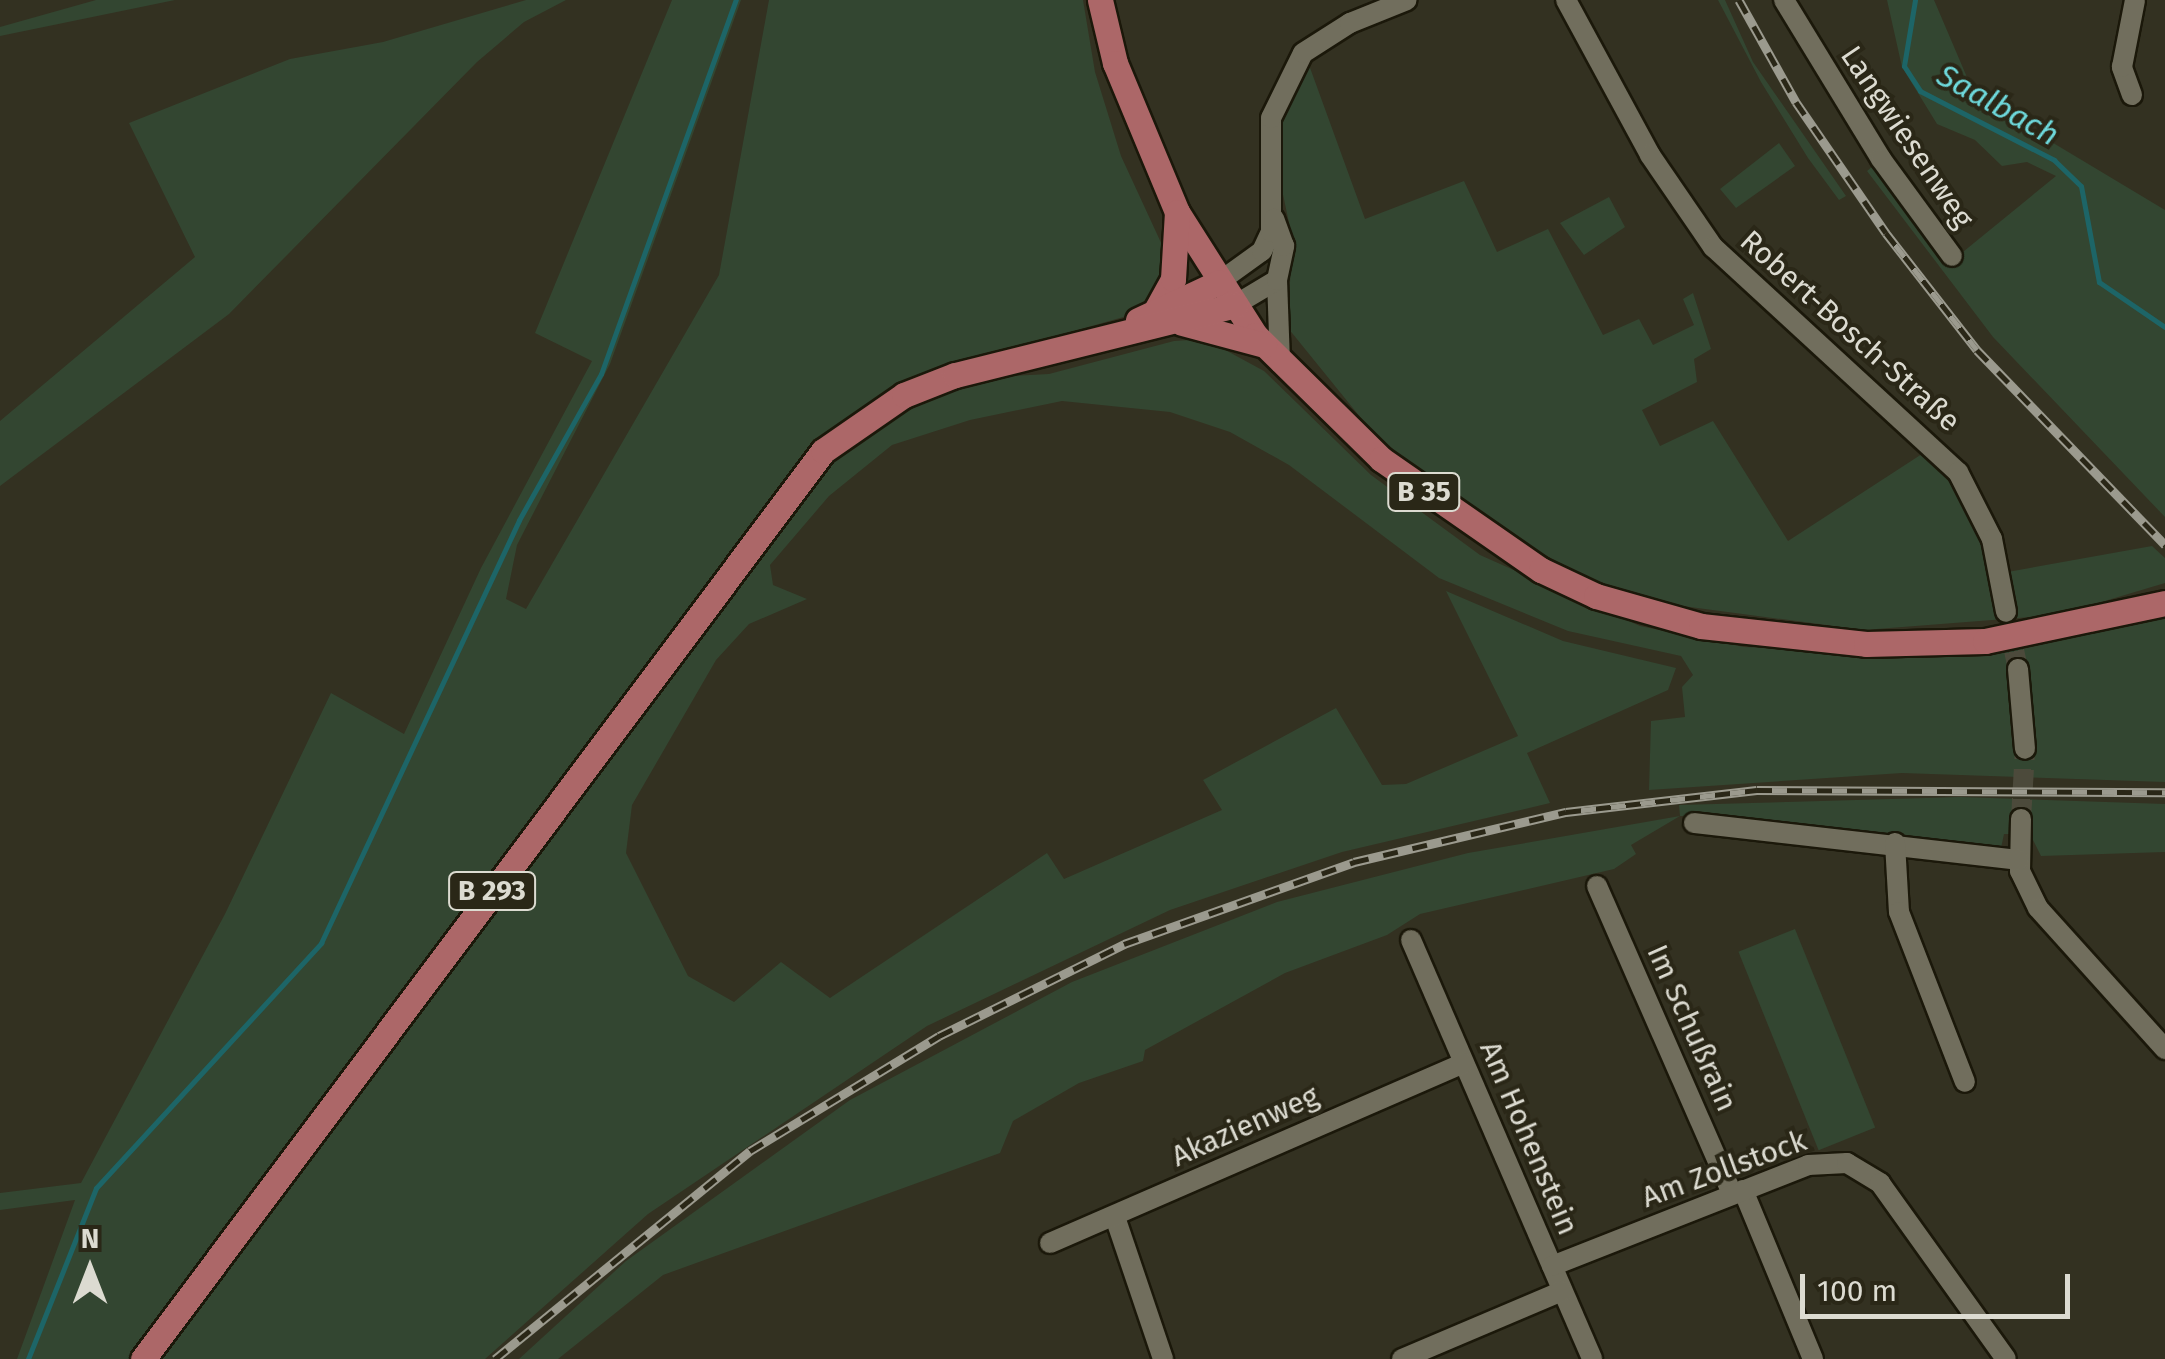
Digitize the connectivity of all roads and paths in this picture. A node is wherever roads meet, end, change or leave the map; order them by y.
1 (1100, 0) edge
2 (1407, 0) edge
3 (1566, 0) edge
4 (1784, 0) edge
5 (2135, 0) edge
6 (2132, 95) dead end
7 (1272, 211) junction
8 (1177, 212) junction
9 (1952, 256) dead end
10 (1277, 280) junction
11 (1219, 282) junction
12 (1235, 306) junction
13 (1166, 316) junction
14 (1272, 354) junction
15 (2165, 604) edge
16 (2006, 612) tunnel mouth
17 (2018, 669) tunnel mouth
18 (2025, 749) tunnel mouth
19 (2021, 819) tunnel mouth
20 (1694, 823) dead end
21 (1895, 842) junction
22 (2019, 860) junction
23 (1597, 886) dead end
24 (1411, 940) dead end
25 (2157, 1026) edge
26 (2165, 1049) edge
27 (1464, 1063) junction
28 (1966, 1082) dead end
29 (1738, 1192) junction
30 (1115, 1217) junction
31 (1050, 1243) dead end
32 (1552, 1266) junction
33 (1562, 1291) junction
34 (143, 1359) edge
35 (1163, 1359) edge
36 (1402, 1359) edge
37 (1592, 1359) edge
38 (1814, 1359) edge
39 (2006, 1359) edge

1 - 8 main road, B 35
2 - 7 street
3 - 16 street, Robert-Bosch-Straße
4 - 9 street, Langwiesenweg
5 - 6 street
7 - 10 street
7 - 11 street
8 - 11 main road, B 35
8 - 13 main road
10 - 12 street
10 - 14 street
11 - 12 main road, B 35
11 - 13 main road, B 293
12 - 13 main road, B 293
12 - 14 main road, B 35
13 - 14 main road, B 293
13 - 34 main road, B 293
14 - 15 main road, B 35
17 - 18 street
19 - 22 street
20 - 21 street
21 - 22 street
21 - 28 street
22 - 25 street
23 - 29 street, Im Schußrain
24 - 27 street, Am Hohenstein
25 - 26 street
27 - 30 street, Akazienweg
27 - 32 street, Am Hohenstein
29 - 32 street, Am Zollstock
29 - 38 street, Im Schußrain
29 - 39 street, Am Zollstock
30 - 31 street, Akazienweg
30 - 35 street
32 - 33 street, Am Hohenstein
33 - 36 street
33 - 37 street, Am Hohenstein

